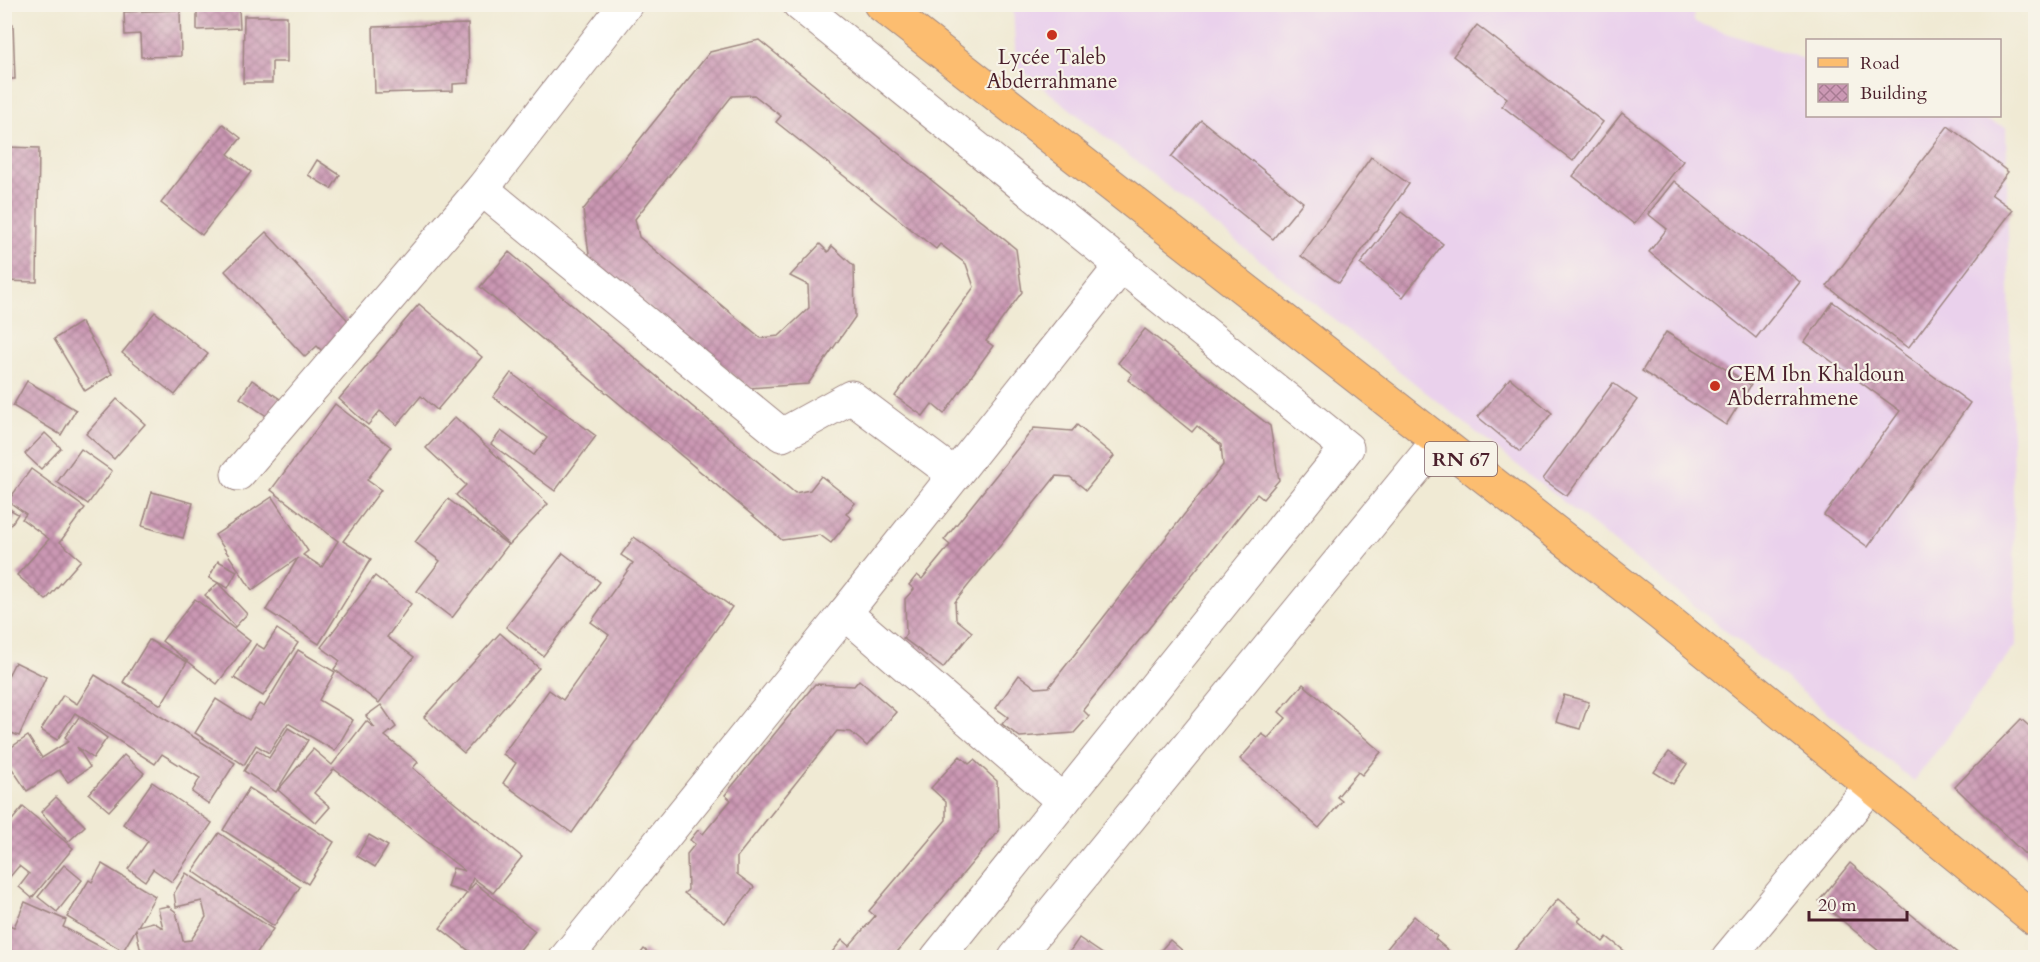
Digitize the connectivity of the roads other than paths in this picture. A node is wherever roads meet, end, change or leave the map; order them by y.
1 (626, 4) edge
2 (800, 4) edge
3 (880, 4) edge
4 (482, 189) junction
5 (1122, 265) junction
6 (1438, 441) junction
7 (238, 474) dead end
8 (955, 475) junction
9 (845, 613) junction
10 (1871, 786) junction
11 (1063, 801) junction
12 (2036, 920) edge
13 (566, 957) edge
14 (938, 957) edge
15 (1015, 957) edge
16 (1728, 957) edge

1 - 4 street
2 - 5 street
3 - 6 main road, RN 67
4 - 7 street
4 - 8 street
5 - 8 street
5 - 11 street
6 - 10 main road, RN 67
6 - 15 street
8 - 9 street
9 - 11 street
9 - 13 street
10 - 12 main road, RN 67
10 - 16 street
11 - 14 street

